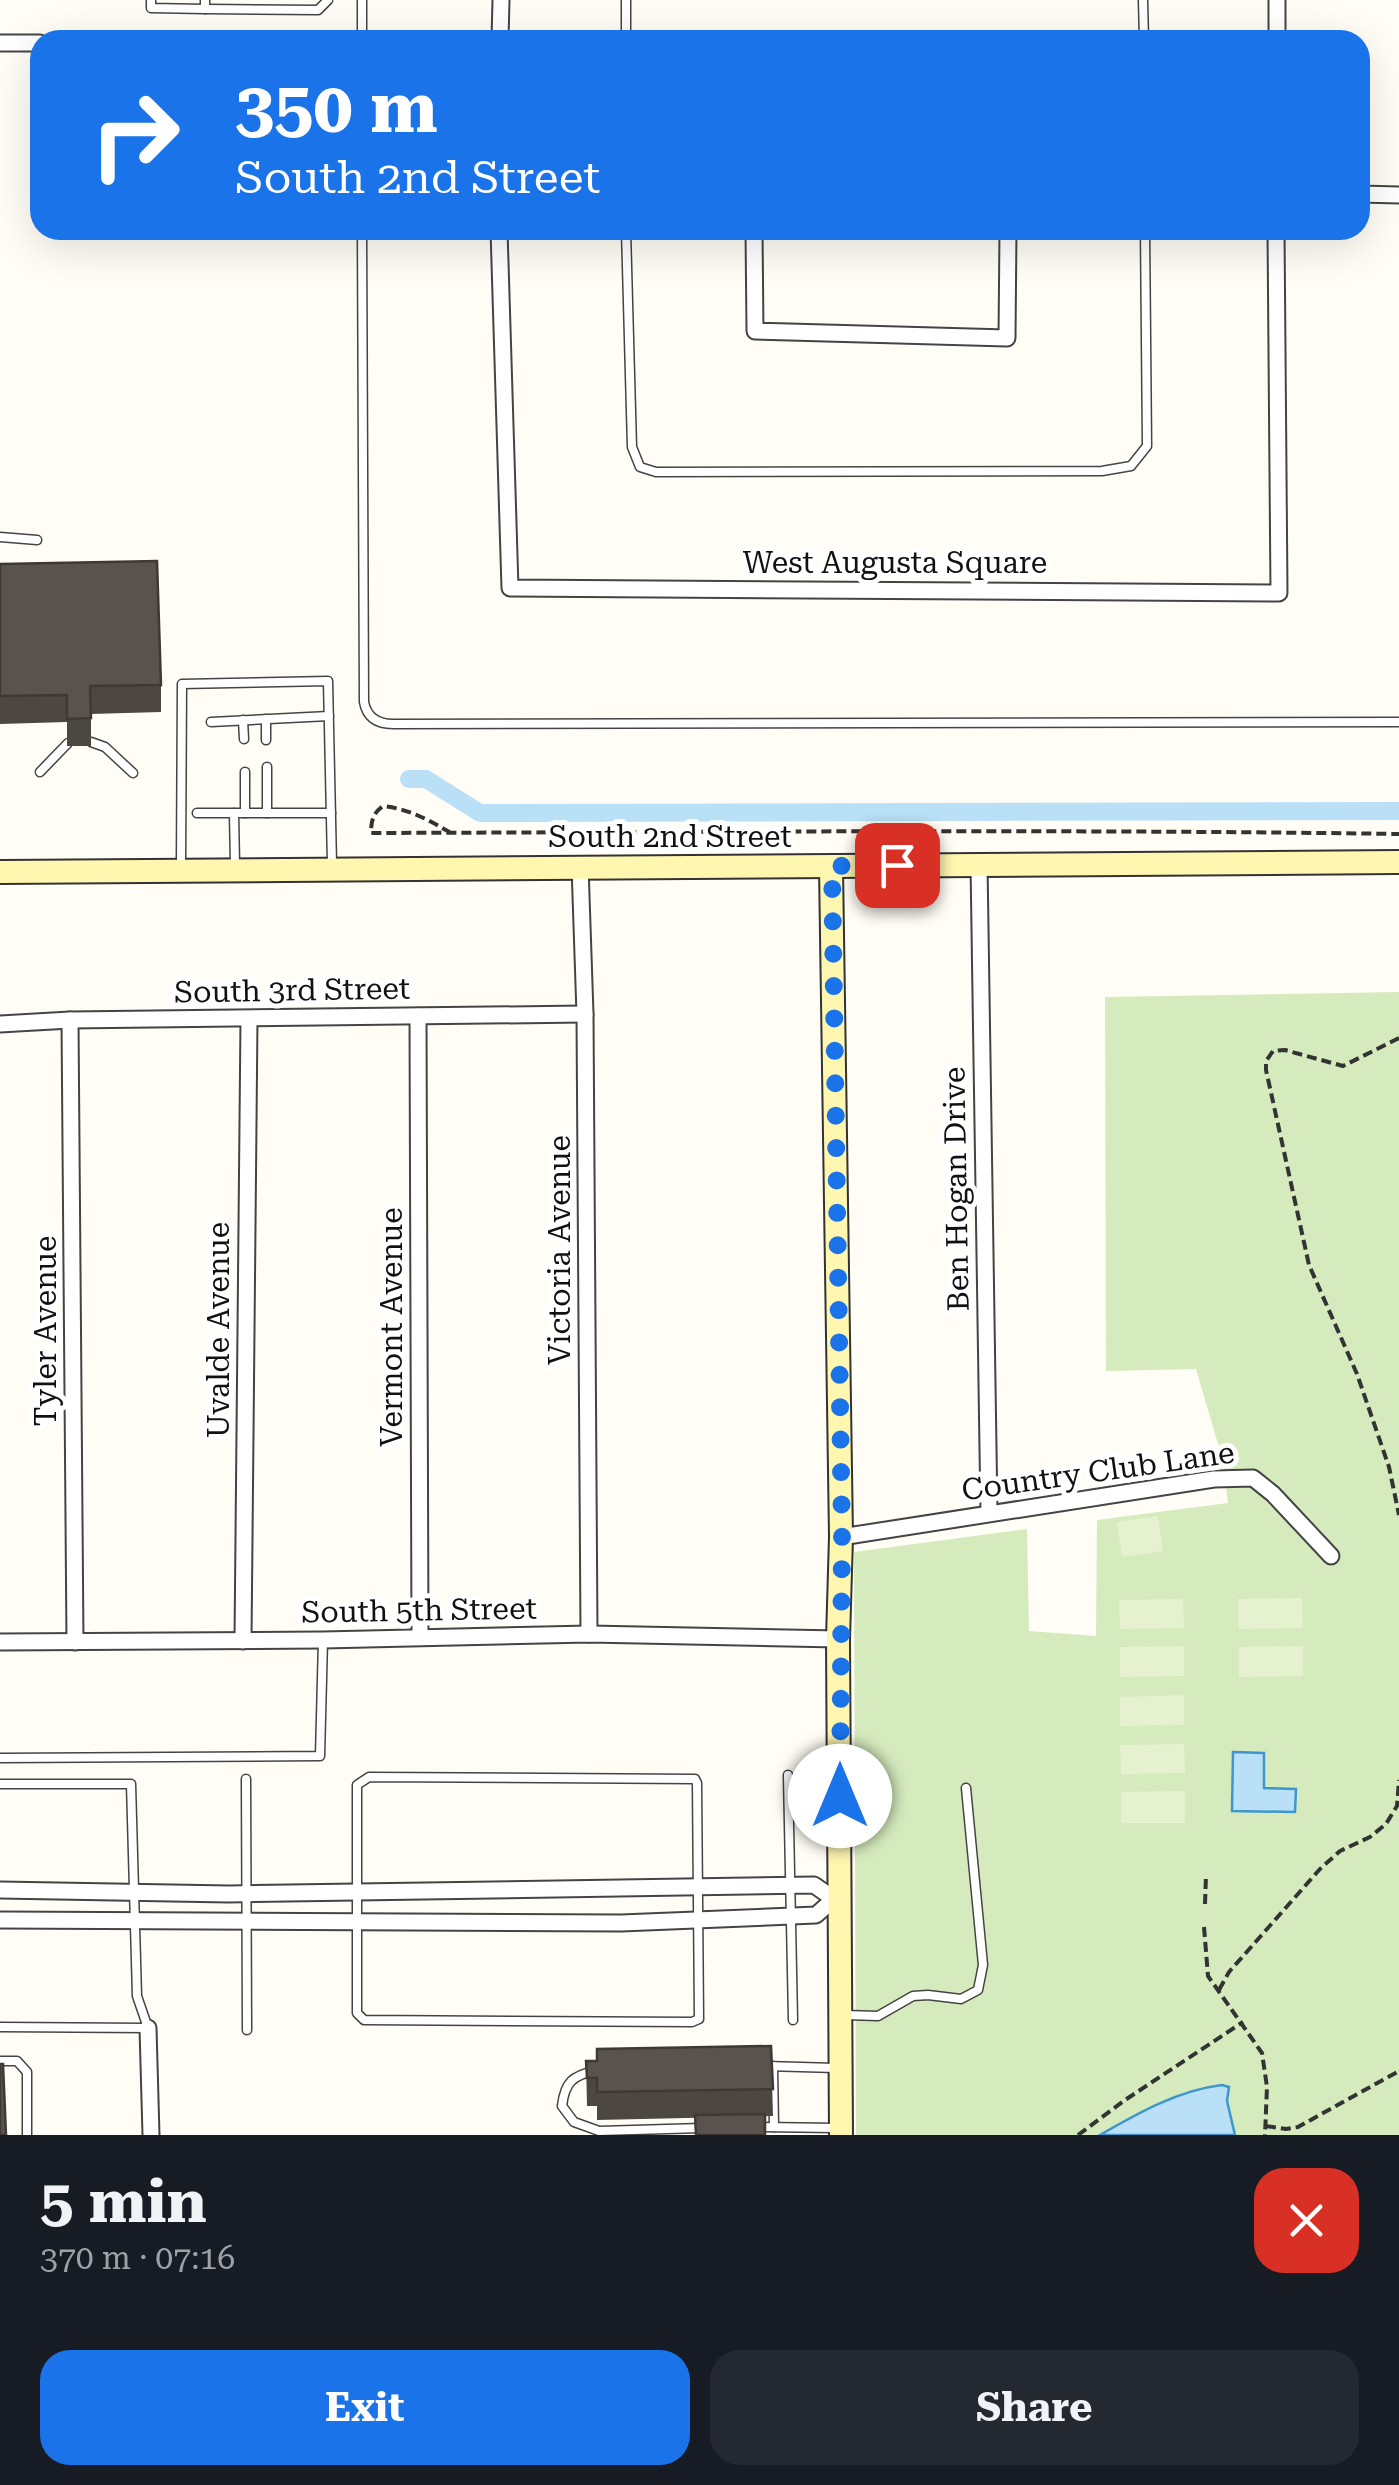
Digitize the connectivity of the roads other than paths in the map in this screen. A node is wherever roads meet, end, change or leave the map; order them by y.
1 (151, 0) edge
2 (328, 0) edge
3 (362, 0) edge
4 (501, 0) edge
5 (626, 0) edge
6 (1144, 0) edge
7 (1278, 0) edge
8 (205, 4) edge
9 (362, 30) edge
10 (500, 30) edge
11 (626, 30) edge
12 (1144, 30) edge
13 (1277, 30) edge
14 (0, 43) edge
15 (30, 43) edge
16 (1370, 194) edge
17 (1399, 194) edge
18 (362, 240) edge
19 (499, 240) edge
20 (626, 240) edge
21 (754, 240) edge
22 (1008, 240) edge
23 (1145, 240) edge
24 (1276, 240) edge
25 (0, 537) edge
26 (36, 540) dead end
27 (329, 716) junction
28 (266, 719) junction
29 (243, 720) junction
30 (210, 722) dead end
31 (1399, 722) edge
32 (244, 739) dead end
33 (266, 740) dead end
34 (91, 742) dead end
35 (68, 743) dead end
36 (267, 767) dead end
37 (40, 772) dead end
38 (245, 772) dead end
39 (133, 773) dead end
40 (197, 813) dead end
41 (234, 813) junction
42 (245, 813) junction
43 (267, 813) junction
44 (331, 814) junction
45 (1399, 862) edge
46 (978, 864) junction
47 (580, 866) junction
48 (832, 866) junction
49 (332, 868) junction
50 (236, 869) junction
51 (181, 870) junction
52 (0, 872) edge
53 (585, 1014) junction
54 (418, 1016) junction
55 (248, 1019) junction
56 (70, 1020) junction
57 (0, 1024) edge
58 (989, 1513) junction
59 (842, 1536) junction
60 (1332, 1556) dead end
61 (589, 1634) junction
62 (420, 1638) junction
63 (838, 1639) junction
64 (323, 1640) junction
65 (244, 1641) junction
66 (0, 1642) edge
67 (75, 1642) junction
68 (0, 1758) edge
69 (788, 1775) dead end
70 (246, 1780) dead end
71 (0, 1784) edge
72 (966, 1788) dead end
73 (886, 1803) dead end
74 (840, 1835) junction
75 (790, 1885) junction
76 (699, 1887) junction
77 (0, 1890) edge
78 (134, 1892) junction
79 (356, 1892) junction
80 (245, 1894) junction
81 (790, 1916) junction
82 (134, 1919) junction
83 (0, 1920) edge
84 (245, 1921) junction
85 (698, 1921) junction
86 (355, 1923) junction
87 (840, 2014) junction
88 (793, 2020) dead end
89 (0, 2027) edge
90 (148, 2028) junction
91 (247, 2030) dead end
92 (0, 2061) edge
93 (748, 2066) edge
94 (773, 2066) junction
95 (841, 2068) junction
96 (599, 2069) edge
97 (748, 2127) edge
98 (774, 2127) junction
99 (710, 2128) edge
100 (841, 2132) edge
101 (27, 2135) edge
102 (151, 2135) edge

1 - 8 lane
2 - 8 lane
3 - 9 lane
4 - 10 street
5 - 11 lane
6 - 12 lane
7 - 13 street
14 - 15 street
16 - 17 street
18 - 31 lane
19 - 24 street, West Augusta Square
20 - 23 lane
21 - 22 street
25 - 26 lane
27 - 28 lane
27 - 44 lane
27 - 51 lane
28 - 29 lane
28 - 33 lane
29 - 30 lane
29 - 32 lane
34 - 39 lane
35 - 37 lane
36 - 43 lane
38 - 42 lane
40 - 41 lane
41 - 42 lane
41 - 50 lane
42 - 43 lane
43 - 44 lane
44 - 49 lane
45 - 46 main road, South 2nd Street
46 - 48 main road, South 2nd Street
46 - 58 street, Ben Hogan Drive
47 - 48 main road, South 2nd Street
47 - 49 main road, South 2nd Street
47 - 53 street, Victoria Avenue
48 - 59 main road
49 - 50 main road, South 2nd Street
50 - 51 main road, South 2nd Street
51 - 52 main road, South 2nd Street
53 - 54 street, South 3rd Street
53 - 61 street, Victoria Avenue
54 - 55 street, South 3rd Street
54 - 62 street, Vermont Avenue
55 - 56 street, South 3rd Street
55 - 65 street, Uvalde Avenue
56 - 57 street, South 3rd Street
56 - 67 street, Tyler Avenue
58 - 59 street, Country Club Lane
58 - 60 street, Country Club Lane
59 - 63 main road
61 - 62 street, South 5th Street
61 - 63 street, South 5th Street
62 - 64 street, South 5th Street
63 - 74 main road
64 - 65 street, South 5th Street
64 - 68 lane
65 - 67 street, South 5th Street
66 - 67 street, South 5th Street
69 - 75 lane
70 - 80 lane
71 - 78 lane
72 - 87 lane
73 - 74 lane
74 - 87 main road
75 - 76 street
75 - 81 lane
75 - 81 street
76 - 79 street
76 - 79 lane
76 - 85 lane
77 - 78 street
78 - 80 street
78 - 82 lane
79 - 80 street
79 - 86 lane
80 - 84 lane
81 - 85 street
81 - 88 lane
82 - 83 street
82 - 84 street
82 - 90 lane
84 - 86 street
84 - 91 lane
85 - 86 street
85 - 86 lane
87 - 95 main road
89 - 90 lane
90 - 102 street
92 - 101 lane
93 - 94 lane
94 - 95 lane
94 - 98 lane
95 - 100 main road
96 - 99 lane
97 - 98 lane
98 - 100 lane

